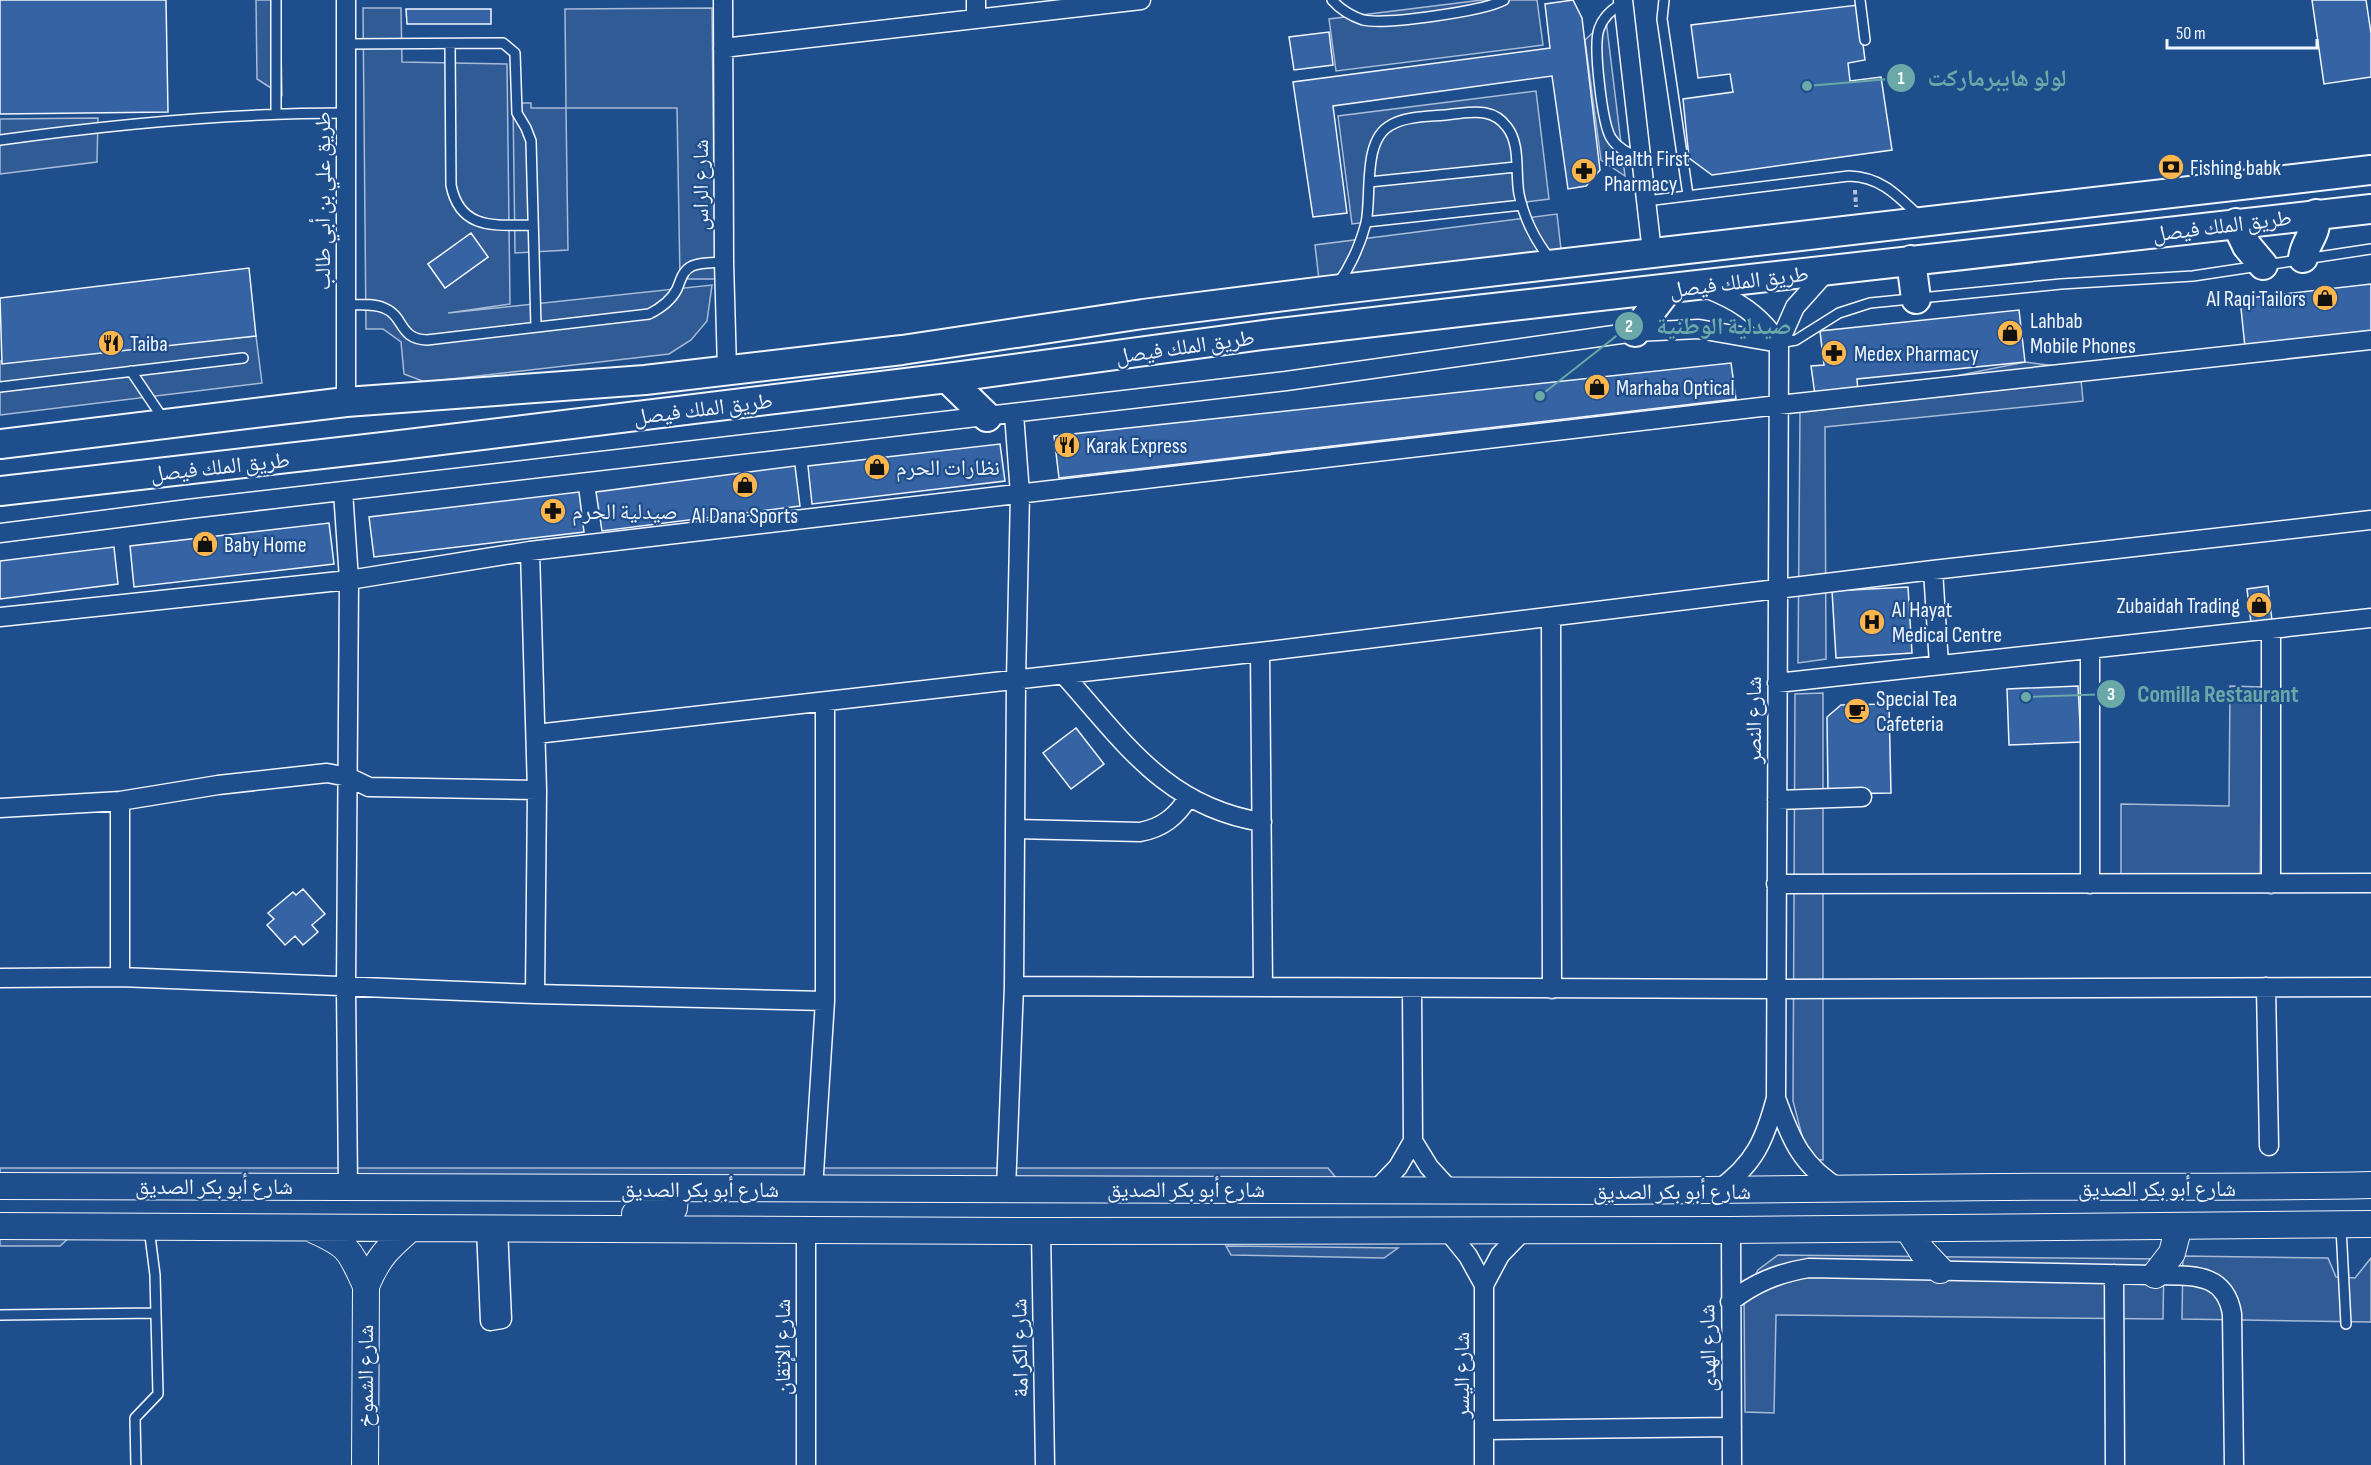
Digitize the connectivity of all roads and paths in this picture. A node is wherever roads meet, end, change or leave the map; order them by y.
1 (276, 0) edge
2 (346, 0) edge
3 (723, 0) edge
4 (976, 0) edge
5 (1141, 0) edge
6 (1332, 0) edge
7 (1504, 0) edge
8 (1664, 0) edge
9 (1860, 0) edge
10 (1623, 1) edge
11 (976, 19) junction
12 (1865, 40) dead end
13 (346, 44) junction
14 (450, 44) junction
15 (723, 48) junction
16 (276, 113) junction
17 (346, 113) junction
18 (0, 140) edge
19 (1641, 158) junction
20 (1516, 167) junction
21 (2371, 170) edge
22 (1861, 176) junction
23 (1370, 182) junction
24 (1688, 195) junction
25 (1646, 201) junction
26 (1522, 205) junction
27 (2371, 209) edge
28 (2316, 214) junction
29 (1366, 222) junction
30 (1924, 222) junction
31 (2236, 224) junction
32 (533, 225) junction
33 (1855, 230) junction
34 (2371, 249) edge
35 (1652, 252) junction
36 (2303, 258) junction
37 (1911, 261) junction
38 (724, 262) junction
39 (1554, 264) junction
40 (2263, 265) junction
41 (1828, 270) junction
42 (1698, 286) junction
43 (1333, 290) junction
44 (1666, 290) junction
45 (1916, 299) junction
46 (346, 305) junction
47 (536, 327) junction
48 (1635, 332) junction
49 (2371, 340) edge
50 (1779, 343) junction
51 (243, 358) dead end
52 (727, 369) junction
53 (132, 371) junction
54 (947, 378) junction
55 (0, 387) edge
56 (346, 402) junction
57 (1778, 405) junction
58 (1014, 414) junction
59 (987, 417) junction
60 (167, 424) junction
61 (0, 444) edge
62 (392, 446) junction
63 (0, 491) edge
64 (343, 491) junction
65 (1020, 494) junction
66 (2371, 520) edge
67 (0, 533) edge
68 (530, 550) junction
69 (1933, 570) junction
70 (349, 580) junction
71 (1778, 591) junction
72 (0, 617) edge
73 (1551, 618) junction
74 (2371, 618) edge
75 (2271, 629) junction
76 (2090, 650) junction
77 (1260, 652) junction
78 (1939, 665) junction
79 (1064, 675) junction
80 (1016, 680) junction
81 (1777, 683) junction
82 (825, 702) junction
83 (536, 734) junction
84 (348, 777) junction
85 (537, 790) junction
86 (1188, 798) junction
87 (1862, 798) dead end
88 (1777, 800) junction
89 (120, 801) junction
90 (0, 808) edge
91 (1262, 822) junction
92 (1015, 829) junction
93 (1776, 884) junction
94 (2090, 884) junction
95 (2271, 884) junction
96 (2371, 884) edge
97 (120, 977) junction
98 (0, 978) edge
99 (1014, 986) junction
100 (346, 987) junction
101 (1263, 987) junction
102 (2266, 987) junction
103 (2371, 987) edge
104 (1412, 988) junction
105 (1552, 988) junction
106 (1776, 989) junction
107 (535, 994) junction
108 (825, 1001) junction
109 (1776, 1098) junction
110 (1413, 1141) junction
111 (2269, 1146) dead end
112 (2371, 1185) edge
113 (0, 1186) edge
114 (200, 1186) junction
115 (348, 1186) junction
116 (654, 1188) junction
117 (813, 1189) junction
118 (1006, 1189) junction
119 (1377, 1189) junction
120 (1450, 1190) junction
121 (1718, 1190) junction
122 (1844, 1191) junction
123 (2341, 1224) junction
124 (2371, 1224) edge
125 (0, 1226) edge
126 (35, 1226) junction
127 (2179, 1226) junction
128 (149, 1227) junction
129 (307, 1227) junction
130 (411, 1227) junction
131 (487, 1228) junction
132 (1908, 1228) junction
133 (806, 1230) junction
134 (1447, 1230) junction
135 (1524, 1230) junction
136 (1731, 1230) junction
137 (1041, 1231) junction
138 (1940, 1270) junction
139 (2114, 1274) junction
140 (2156, 1275) junction
141 (1484, 1285) junction
142 (366, 1286) junction
143 (1730, 1302) junction
144 (156, 1313) junction
145 (0, 1315) edge
146 (2346, 1324) dead end
147 (1731, 1427) junction
148 (1485, 1430) junction
149 (136, 1465) edge
150 (365, 1465) edge
151 (806, 1465) edge
152 (1044, 1465) edge
153 (1485, 1465) edge
154 (1731, 1465) edge
155 (2115, 1465) edge
156 (2234, 1465) edge

1 - 16 lane
2 - 13 street, طريق علي بن أبي طالب
3 - 15 street, شارع الراس
4 - 11 street
5 - 11 street
6 - 7 lane
8 - 24 lane
9 - 12 lane
10 - 19 street
10 - 19 lane
11 - 15 street
13 - 14 lane
13 - 17 street, طريق علي بن أبي طالب
14 - 32 lane
14 - 32 lane
15 - 38 street, شارع الراس
16 - 17 lane
16 - 18 lane
17 - 46 street, طريق علي بن أبي طالب
19 - 25 street
20 - 23 lane
20 - 23 lane
20 - 26 lane
21 - 30 main road, طريق الملك فيصل
22 - 24 lane
22 - 30 lane
22 - 33 path
23 - 29 lane
24 - 25 lane
25 - 35 street
26 - 29 lane
26 - 39 lane
27 - 28 main road, طريق الملك فيصل
28 - 31 main road, طريق الملك فيصل
28 - 36 main road
29 - 43 lane
30 - 33 main road, طريق الملك فيصل
31 - 37 main road, طريق الملك فيصل
31 - 40 main road
32 - 47 lane
33 - 35 main road, طريق الملك فيصل
34 - 36 lane
35 - 39 main road, طريق الملك فيصل
36 - 40 lane
37 - 41 main road, طريق الملك فيصل
37 - 45 main road
38 - 47 lane
38 - 52 street, شارع الراس
39 - 43 main road, طريق الملك فيصل
40 - 45 lane
41 - 42 main road, طريق الملك فيصل
41 - 50 street, شارع النصر
42 - 44 main road, طريق الملك فيصل
42 - 50 street
43 - 52 main road, طريق الملك فيصل
44 - 48 main road
44 - 54 main road, طريق الملك فيصل
45 - 50 lane
46 - 47 lane
46 - 56 street, طريق علي بن أبي طالب
48 - 50 street
48 - 58 street
49 - 57 street
50 - 57 street, شارع النصر
51 - 53 lane
52 - 56 main road, طريق الملك فيصل
52 - 62 main road
53 - 55 lane
53 - 60 lane
54 - 59 main road
54 - 62 main road, طريق الملك فيصل
56 - 60 main road, طريق الملك فيصل
57 - 65 street
57 - 71 street, شارع النصر
58 - 59 street
58 - 65 street
59 - 64 street
60 - 61 main road, طريق الملك فيصل
62 - 63 main road, طريق الملك فيصل
64 - 67 street
64 - 70 street
65 - 68 street
65 - 80 street
66 - 69 street
68 - 70 street
68 - 83 street
69 - 71 street
69 - 78 street
70 - 72 street
70 - 84 street
71 - 73 street
71 - 81 street, شارع النصر
73 - 77 street
73 - 105 street
74 - 75 street
75 - 76 street
75 - 95 street
76 - 78 street
76 - 94 street
77 - 79 street
77 - 91 street
78 - 81 street
79 - 80 street
79 - 86 street
80 - 82 street
80 - 92 street
81 - 88 street, شارع النصر
82 - 83 street
82 - 108 street
83 - 85 street
84 - 85 street
84 - 89 street
84 - 100 street
85 - 107 street
86 - 91 street
86 - 92 street
87 - 88 street
88 - 93 street, شارع النصر
89 - 90 street
89 - 97 street
91 - 101 street
92 - 99 street
93 - 94 street
93 - 106 street, شارع النصر
94 - 95 street
95 - 96 street
97 - 98 street
97 - 100 street
99 - 101 street
99 - 118 street
100 - 107 street
100 - 115 street
101 - 104 street
102 - 103 street
102 - 106 street
102 - 111 street
104 - 105 street
104 - 110 street
105 - 106 street
106 - 109 street, شارع النصر
107 - 108 street
108 - 117 street
109 - 121 street, شارع النصر
109 - 122 street, شارع النصر
110 - 119 street
110 - 120 street
112 - 122 street, شارع أبو بكر الصديق
113 - 114 street, شارع أبو بكر الصديق
114 - 115 street, شارع أبو بكر الصديق
114 - 126 street
115 - 116 street, شارع أبو بكر الصديق
116 - 117 street, شارع أبو بكر الصديق
116 - 131 street
117 - 118 street, شارع أبو بكر الصديق
118 - 119 street, شارع أبو بكر الصديق
119 - 120 street, شارع أبو بكر الصديق
120 - 121 street, شارع أبو بكر الصديق
121 - 122 street, شارع أبو بكر الصديق
123 - 124 street, شارع أبو بكر الصديق
123 - 127 street, شارع أبو بكر الصديق
123 - 146 lane
125 - 126 street, شارع أبو بكر الصديق
126 - 128 street, شارع أبو بكر الصديق
127 - 132 street, شارع أبو بكر الصديق
127 - 140 street
128 - 129 street, شارع أبو بكر الصديق
128 - 144 lane
129 - 130 street, شارع أبو بكر الصديق
129 - 142 street, شارع الشموخ
130 - 131 street, شارع أبو بكر الصديق
130 - 142 street, شارع الشموخ
131 - 133 street, شارع أبو بكر الصديق
132 - 136 street, شارع أبو بكر الصديق
132 - 138 street
133 - 137 street, شارع أبو بكر الصديق
133 - 151 street, شارع الإتقان
134 - 135 street, شارع أبو بكر الصديق
134 - 137 street, شارع أبو بكر الصديق
134 - 141 street, شارع اليسر
135 - 136 street, شارع أبو بكر الصديق
135 - 141 street, شارع اليسر
136 - 143 street, شارع الهدى
137 - 152 street, شارع الكرامة
138 - 139 street
138 - 143 street
139 - 140 street
139 - 155 street
140 - 156 street
141 - 148 street, شارع اليسر
142 - 150 street, شارع الشموخ
143 - 147 street, شارع الهدى
144 - 145 lane
144 - 149 lane
147 - 148 street
147 - 154 street, شارع الهدى
148 - 153 street, شارع اليسر

